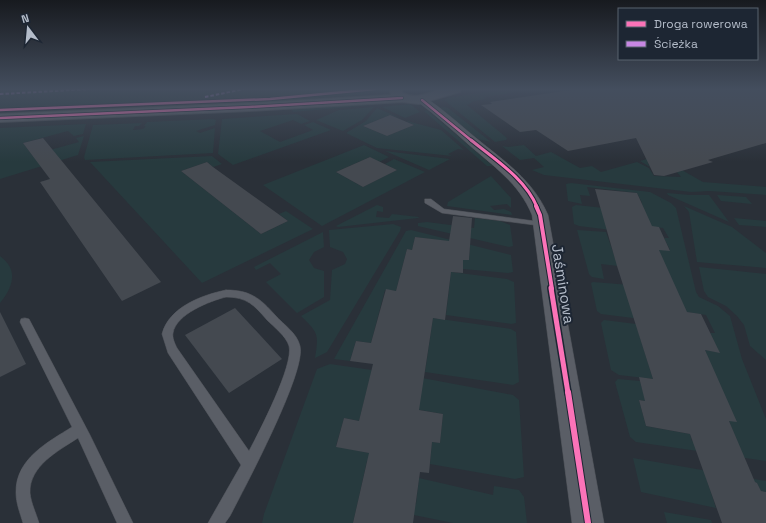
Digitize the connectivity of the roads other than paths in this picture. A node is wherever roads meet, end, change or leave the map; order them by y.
1 (98, 113) edge
2 (437, 113) edge
3 (0, 118) edge
4 (428, 201) dead end
5 (542, 224) junction
6 (25, 322) dead end
7 (80, 429) junction
8 (249, 464) junction
9 (31, 523) edge
10 (125, 523) edge
11 (216, 523) edge
12 (588, 523) edge

1 - 3 street
2 - 5 street, Jaśminowa
4 - 5 lane
5 - 12 street, Jaśminowa
6 - 7 lane
7 - 9 lane
7 - 10 lane
8 - 8 lane
8 - 11 lane

